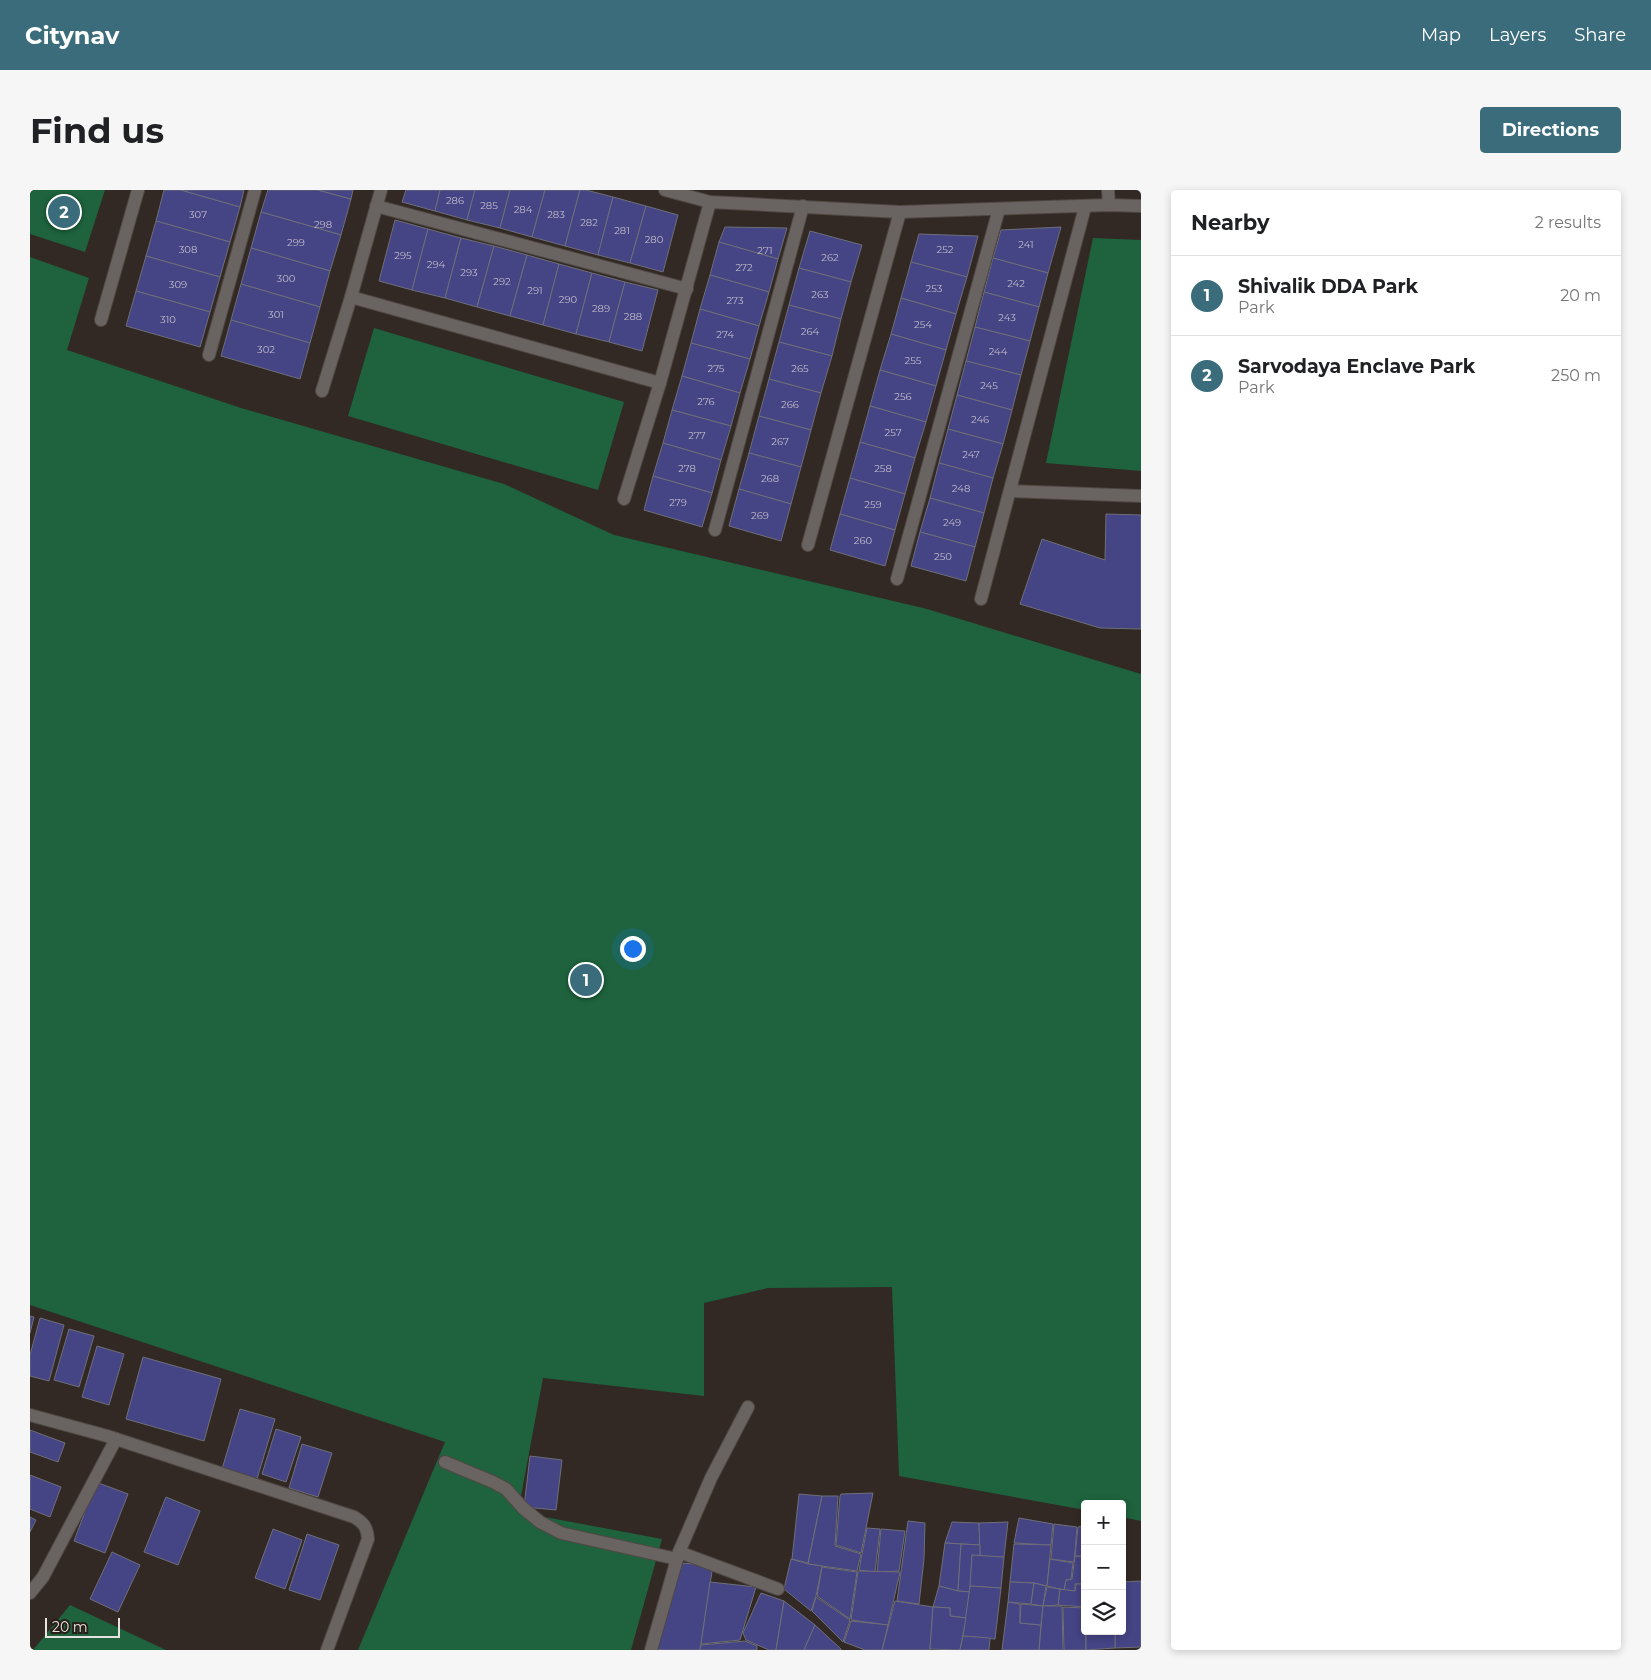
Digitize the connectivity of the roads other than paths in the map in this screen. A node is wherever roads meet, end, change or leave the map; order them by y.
1 (138, 190) edge
2 (255, 190) edge
3 (381, 190) edge
4 (665, 190) edge
5 (1108, 190) edge
6 (710, 202) junction
7 (1110, 205) junction
8 (376, 206) junction
9 (802, 206) junction
10 (1141, 206) edge
11 (1085, 207) junction
12 (999, 209) junction
13 (900, 212) junction
14 (687, 289) junction
15 (351, 297) junction
16 (101, 320) dead end
17 (209, 355) dead end
18 (660, 383) junction
19 (322, 391) dead end
20 (1010, 491) junction
21 (1141, 496) edge
22 (624, 499) dead end
23 (715, 530) dead end
24 (808, 545) dead end
25 (897, 579) dead end
26 (981, 599) dead end
27 (748, 1407) dead end
28 (30, 1415) edge
29 (116, 1439) junction
30 (445, 1462) dead end
31 (678, 1556) junction
32 (778, 1589) dead end
33 (30, 1593) edge
34 (327, 1650) edge
35 (651, 1650) edge

1 - 16 street
2 - 17 street
3 - 8 street
4 - 6 street
5 - 7 street
6 - 9 street
6 - 14 street
7 - 10 street
7 - 11 street
8 - 14 street
8 - 15 street
9 - 13 street
9 - 23 street
11 - 12 street
11 - 20 street
12 - 13 street
12 - 25 street
13 - 24 street
14 - 18 street
15 - 18 street
15 - 19 street
18 - 22 street
20 - 21 street
20 - 26 street
27 - 31 street
28 - 29 street
29 - 33 street
29 - 34 street
30 - 31 street
31 - 32 street
31 - 35 street

